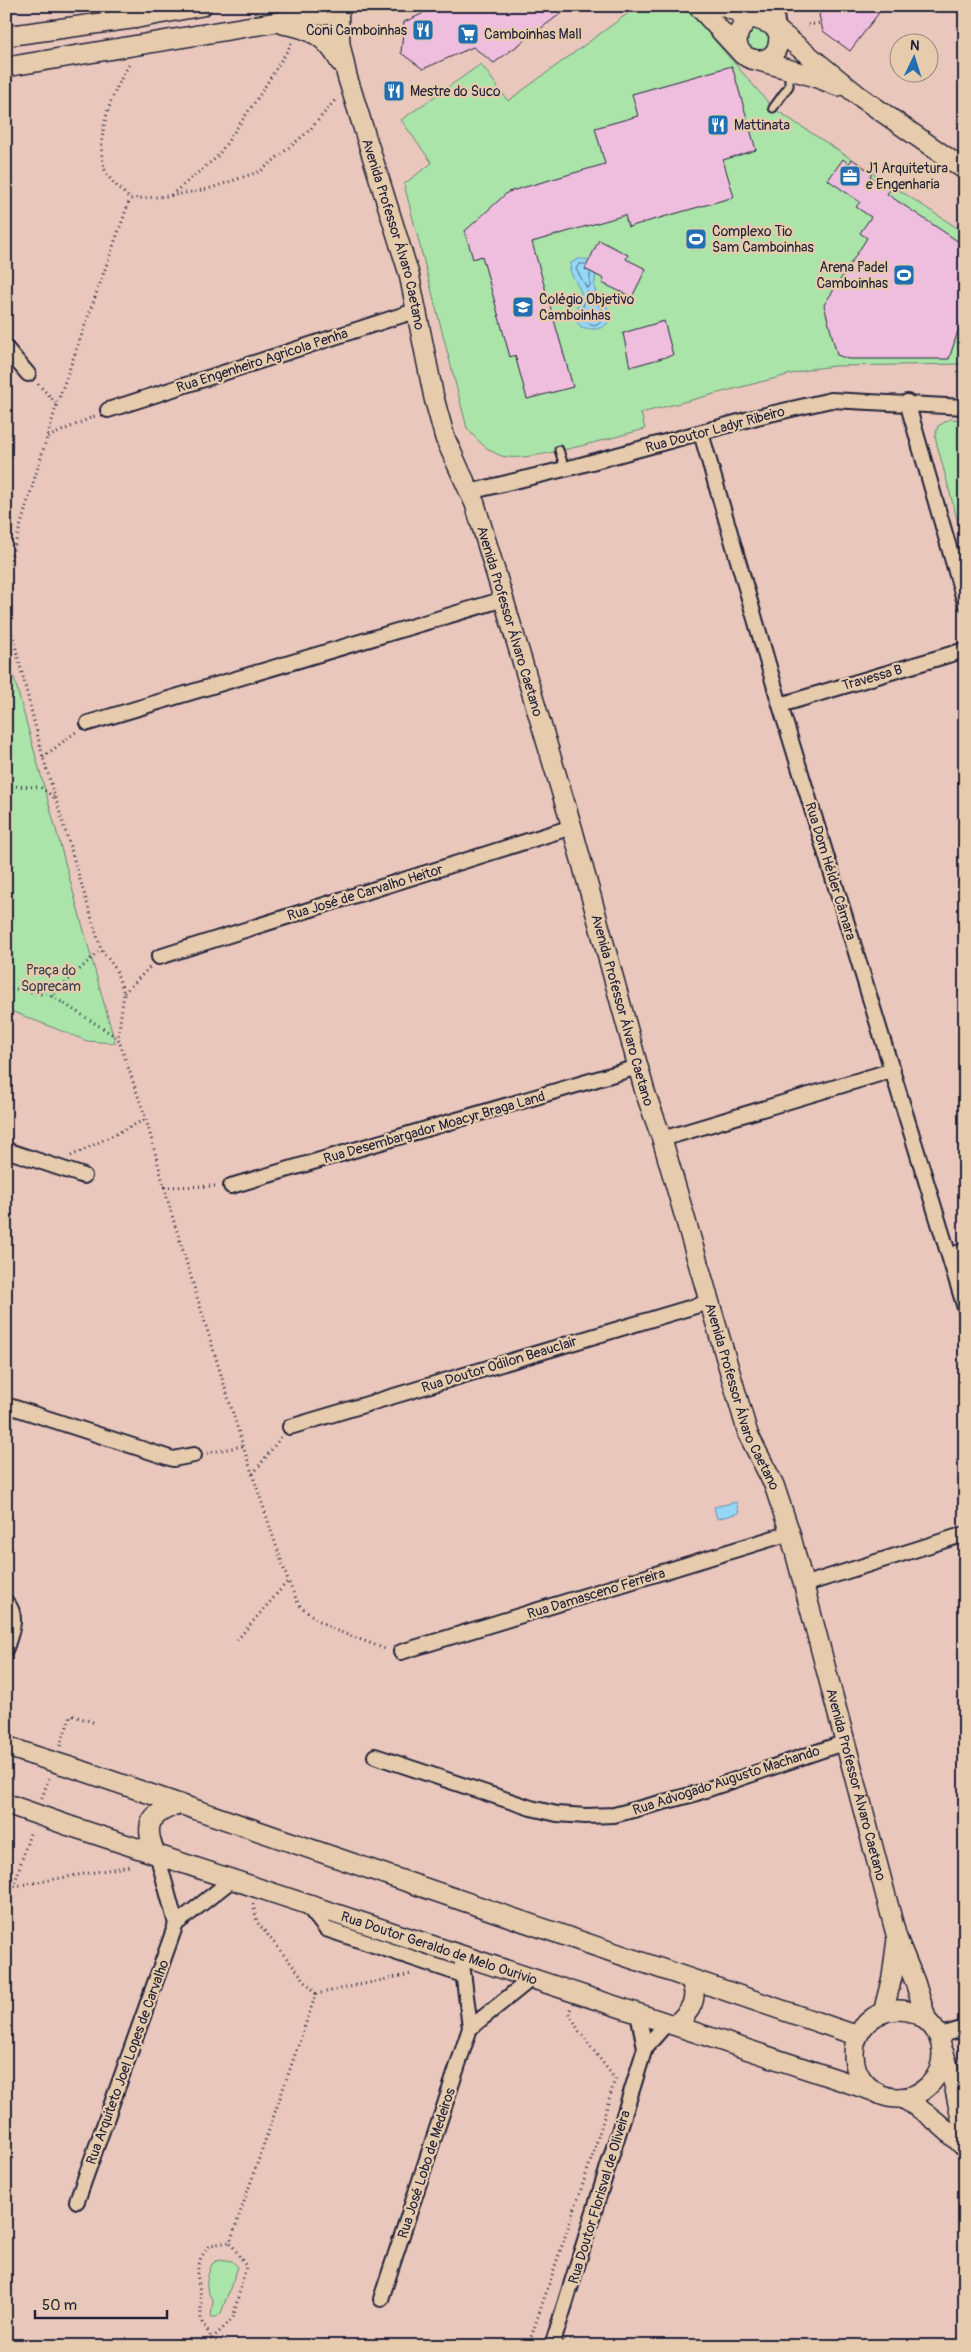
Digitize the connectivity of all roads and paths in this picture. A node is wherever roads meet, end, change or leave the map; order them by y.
1 (202, 6) edge
2 (698, 6) edge
3 (722, 6) edge
4 (775, 6) edge
5 (343, 8) edge
6 (754, 11) edge
7 (155, 15) junction
8 (272, 23) junction
9 (821, 23) dead end
10 (808, 25) dead end
11 (301, 27) junction
12 (778, 30) junction
13 (6, 36) edge
14 (150, 43) junction
15 (749, 58) junction
16 (6, 67) edge
17 (789, 70) junction
18 (348, 79) junction
19 (859, 96) junction
20 (773, 108) dead end
21 (965, 170) edge
22 (169, 196) junction
23 (130, 199) junction
24 (415, 311) junction
25 (6, 348) edge
26 (28, 374) joint
27 (907, 402) junction
28 (57, 404) junction
29 (965, 407) edge
30 (108, 410) joint
31 (701, 433) junction
32 (48, 437) junction
33 (560, 450) dead end
34 (565, 469) junction
35 (469, 492) junction
36 (6, 574) edge
37 (504, 599) junction
38 (965, 602) edge
39 (6, 609) edge
40 (965, 650) edge
41 (780, 705) junction
42 (88, 723) joint
43 (43, 757) junction
44 (6, 786) edge
45 (55, 798) junction
46 (572, 827) junction
47 (101, 949) junction
48 (159, 957) joint
49 (6, 987) edge
50 (124, 993) junction
51 (52, 996) junction
52 (118, 1038) junction
53 (638, 1067) junction
54 (893, 1070) junction
55 (146, 1119) junction
56 (662, 1139) junction
57 (6, 1150) edge
58 (52, 1165) junction
59 (84, 1176) dead end
60 (231, 1186) joint
61 (164, 1187) junction
62 (965, 1250) edge
63 (950, 1256) junction
64 (961, 1278) edge
65 (709, 1302) junction
66 (965, 1308) edge
67 (6, 1405) edge
68 (290, 1427) joint
69 (243, 1446) junction
70 (194, 1455) joint
71 (253, 1474) junction
72 (790, 1534) junction
73 (965, 1534) edge
74 (288, 1581) junction
75 (803, 1585) junction
76 (6, 1602) edge
77 (237, 1640) dead end
78 (6, 1648) edge
79 (401, 1652) joint
80 (846, 1742) junction
81 (6, 1746) edge
82 (375, 1756) dead end
83 (8, 1804) edge
84 (179, 1804) junction
85 (27, 1842) dead end
86 (155, 1853) junction
87 (6, 1873) edge
88 (240, 1882) junction
89 (15, 1886) junction
90 (305, 1903) junction
91 (6, 1911) edge
92 (176, 1924) junction
93 (897, 1938) junction
94 (461, 1955) junction
95 (431, 1964) junction
96 (463, 1975) junction
97 (532, 1978) junction
98 (690, 1979) junction
99 (576, 1993) junction
100 (316, 1994) junction
101 (638, 2013) junction
102 (883, 2013) junction
103 (671, 2024) junction
104 (470, 2028) junction
105 (965, 2028) edge
106 (935, 2033) junction
107 (858, 2036) junction
108 (645, 2048) junction
109 (874, 2091) junction
110 (902, 2098) junction
111 (965, 2137) edge
112 (965, 2148) edge
113 (77, 2201) dead end
114 (230, 2242) junction
115 (381, 2299) dead end
116 (212, 2338) junction
117 (188, 2346) edge
118 (224, 2346) edge
119 (528, 2346) edge
120 (553, 2346) edge

1 - 7 street
2 - 15 street
3 - 6 street
4 - 12 street
5 - 8 street
5 - 18 street, Avenida Professor Álvaro Caetano
6 - 12 street
6 - 15 street
7 - 13 street
7 - 14 street
8 - 11 street
8 - 14 street
9 - 10 path
11 - 18 street
11 - 22 path
12 - 15 street
12 - 19 street
14 - 16 street
14 - 23 path
15 - 17 street
17 - 19 street
17 - 20 lane
18 - 22 path
18 - 24 street, Avenida Professor Álvaro Caetano
19 - 21 street
22 - 23 path
23 - 28 path
24 - 30 street, Rua Engenheiro Agricola Penha
24 - 35 street, Avenida Professor Álvaro Caetano
25 - 26 street
26 - 28 path
27 - 29 street, Rua Doutor Ladyr Ribeiro
27 - 31 street, Rua Doutor Ladyr Ribeiro
27 - 38 street
28 - 32 path
30 - 32 path
31 - 34 street, Rua Doutor Ladyr Ribeiro
31 - 41 street, Rua Dom Hélder Câmara
32 - 36 path
33 - 34 lane
34 - 35 street, Rua Doutor Ladyr Ribeiro
35 - 37 street, Avenida Professor Álvaro Caetano
37 - 42 street
37 - 46 street, Avenida Professor Álvaro Caetano
39 - 43 path
40 - 41 street, Travessa B
41 - 54 street, Rua Dom Hélder Câmara
42 - 43 path
43 - 45 path
44 - 45 path
45 - 47 path
46 - 48 street, Rua José de Carvalho Heitor
46 - 53 street, Avenida Professor Álvaro Caetano
47 - 50 path
47 - 51 path
48 - 50 path
49 - 51 path
50 - 52 path
51 - 52 path
52 - 55 path
53 - 56 street, Avenida Professor Álvaro Caetano
53 - 60 street, Rua Desembargador Moacyr Braga Land
54 - 56 street
54 - 63 street, Rua Dom Hélder Câmara
55 - 58 path
55 - 61 path
56 - 65 street, Avenida Professor Álvaro Caetano
57 - 58 street
58 - 59 street
60 - 61 path
61 - 69 path
62 - 63 street
63 - 64 street, Rua Dom Hélder Câmara
64 - 66 street, Rua Dom Hélder Câmara
65 - 68 street, Rua Doutor Odilon Beauclair
65 - 72 street, Avenida Professor Álvaro Caetano
67 - 70 street
68 - 71 path
69 - 70 path
69 - 71 path
71 - 74 path
72 - 75 street, Avenida Professor Álvaro Caetano
72 - 79 street, Rua Damasceno Ferreira
73 - 75 street
74 - 77 path
74 - 79 path
75 - 80 street, Avenida Professor Álvaro Caetano
76 - 78 street
80 - 82 street, Rua Advogado Augusto Machando
80 - 93 street, Avenida Professor Álvaro Caetano
81 - 84 street, bridge
83 - 86 street, Rua Doutor Geraldo de Melo Ourivio, bridge
84 - 86 street
84 - 98 street
85 - 89 path
86 - 88 street, Rua Doutor Geraldo de Melo Ourivio
86 - 89 path
86 - 92 street
87 - 89 path
88 - 90 street, Rua Doutor Geraldo de Melo Ourivio
88 - 92 street
88 - 100 path
89 - 91 path
90 - 94 street, Rua Doutor Geraldo de Melo Ourivio
90 - 95 street
92 - 113 street, Rua Arquiteto Joel Lopes de Carvalho
93 - 102 street, Avenida Professor Álvaro Caetano
93 - 106 street, Avenida Professor Álvaro Caetano
94 - 96 street, Rua José Lobo de Medeiros
94 - 97 street, Rua Doutor Geraldo de Melo Ourivio
95 - 96 street
95 - 100 path
96 - 104 street, Rua José Lobo de Medeiros
97 - 99 street, Rua Doutor Geraldo de Melo Ourivio
97 - 104 street
98 - 103 street
98 - 107 street
99 - 101 street, Rua Doutor Geraldo de Melo Ourivio
99 - 119 path
100 - 114 path
101 - 103 street, Rua Doutor Geraldo de Melo Ourivio
101 - 108 street, Rua Doutor Florisval de Oliveira
102 - 106 street
102 - 107 street
103 - 108 street, Rua Doutor Florisval de Oliveira
103 - 109 street, Rua Doutor Geraldo de Melo Ourivio
104 - 115 street, Rua José Lobo de Medeiros
105 - 106 street
106 - 110 street
106 - 111 street, Avenida Professor Álvaro Caetano
107 - 109 street
108 - 120 street, Rua Doutor Florisval de Oliveira
109 - 110 street
110 - 112 street
114 - 116 path
114 - 116 path
116 - 117 path
116 - 118 path

